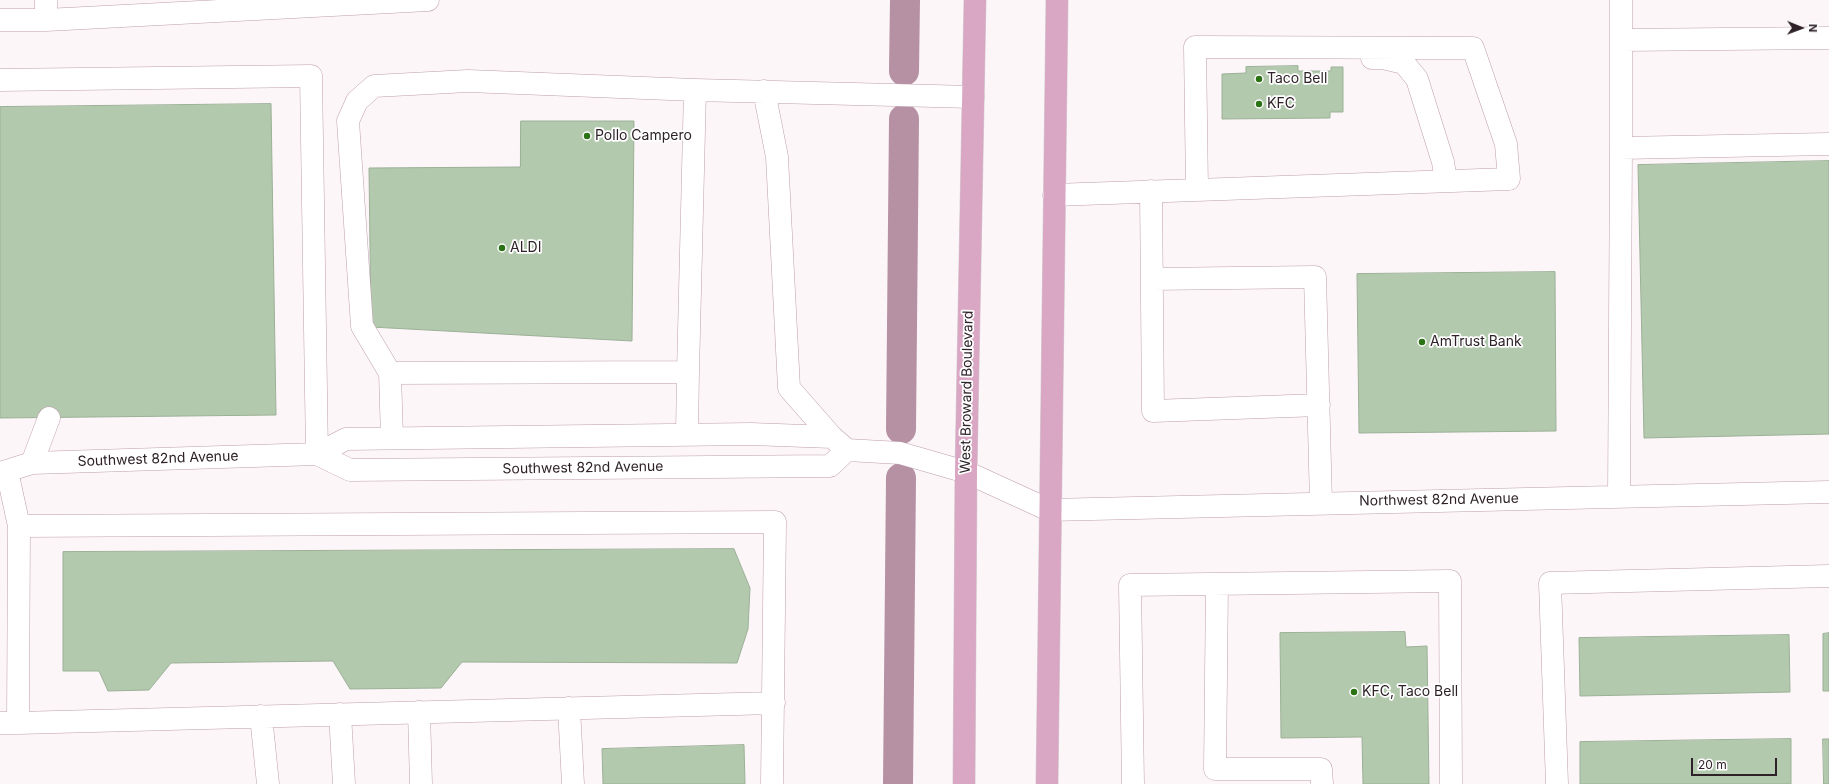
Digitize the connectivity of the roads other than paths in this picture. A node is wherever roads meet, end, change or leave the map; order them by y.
1 (428, 0) edge
2 (975, 0) edge
3 (1057, 0) edge
4 (1621, 0) edge
5 (46, 10) edge
6 (0, 20) edge
7 (1829, 38) edge
8 (1621, 40) junction
9 (1234, 47) junction
10 (0, 80) edge
11 (695, 90) junction
12 (764, 91) junction
13 (973, 97) junction
14 (1829, 144) edge
15 (1621, 148) junction
16 (1446, 181) junction
17 (1197, 190) junction
18 (1151, 191) junction
19 (1054, 195) junction
20 (1152, 279) junction
21 (688, 372) junction
22 (390, 373) junction
23 (1319, 405) junction
24 (49, 418) dead end
25 (687, 434) junction
26 (582, 435) junction
27 (392, 438) junction
28 (840, 443) junction
29 (316, 454) junction
30 (32, 463) junction
31 (582, 468) junction
32 (4, 472) edge
33 (966, 472) junction
34 (1829, 492) edge
35 (1619, 496) junction
36 (1321, 503) junction
37 (1049, 510) junction
38 (20, 526) junction
39 (1829, 576) edge
40 (1217, 584) junction
41 (774, 703) junction
42 (569, 708) junction
43 (419, 712) junction
44 (340, 714) junction
45 (261, 716) junction
46 (9, 723) edge
47 (268, 784) edge
48 (344, 784) edge
49 (421, 784) edge
50 (573, 784) edge
51 (772, 784) edge
52 (964, 784) edge
53 (1047, 784) edge
54 (1132, 784) edge
55 (1322, 784) edge
56 (1451, 784) edge
57 (1557, 784) edge

1 - 5 street
2 - 13 main road, West Broward Boulevard
3 - 19 main road
4 - 8 street
5 - 6 street
7 - 8 street
8 - 15 street
9 - 16 street
9 - 16 street
9 - 17 street
10 - 29 street
11 - 12 street
11 - 21 street
11 - 22 street
12 - 13 street
12 - 28 street
13 - 33 main road, West Broward Boulevard
14 - 15 street
15 - 35 street
16 - 17 street
17 - 18 street
18 - 19 street
18 - 20 street
19 - 37 main road
20 - 23 street
20 - 23 street
21 - 22 street
21 - 25 street
22 - 27 street
23 - 36 street
24 - 30 street
25 - 26 street, Southwest 82nd Avenue
25 - 28 street, Southwest 82nd Avenue
26 - 27 street, Southwest 82nd Avenue
26 - 31 street
27 - 29 street, Southwest 82nd Avenue
28 - 31 street, Southwest 82nd Avenue
28 - 33 street, Southwest 82nd Avenue
29 - 30 street, Southwest 82nd Avenue
29 - 31 street, Southwest 82nd Avenue
30 - 32 street, Southwest 82nd Avenue
32 - 38 street
33 - 37 street, Southwest 82nd Avenue
33 - 52 main road, West Broward Boulevard
34 - 35 street, Northwest 82nd Avenue
35 - 36 street, Northwest 82nd Avenue
36 - 37 street, Northwest 82nd Avenue
37 - 53 main road
38 - 41 street
38 - 46 street
39 - 57 street
40 - 54 street
40 - 55 street
40 - 56 street
41 - 42 street
41 - 51 street
42 - 43 street
42 - 50 street
43 - 44 street
43 - 49 street
44 - 45 street
44 - 48 street
45 - 46 street
45 - 47 street

